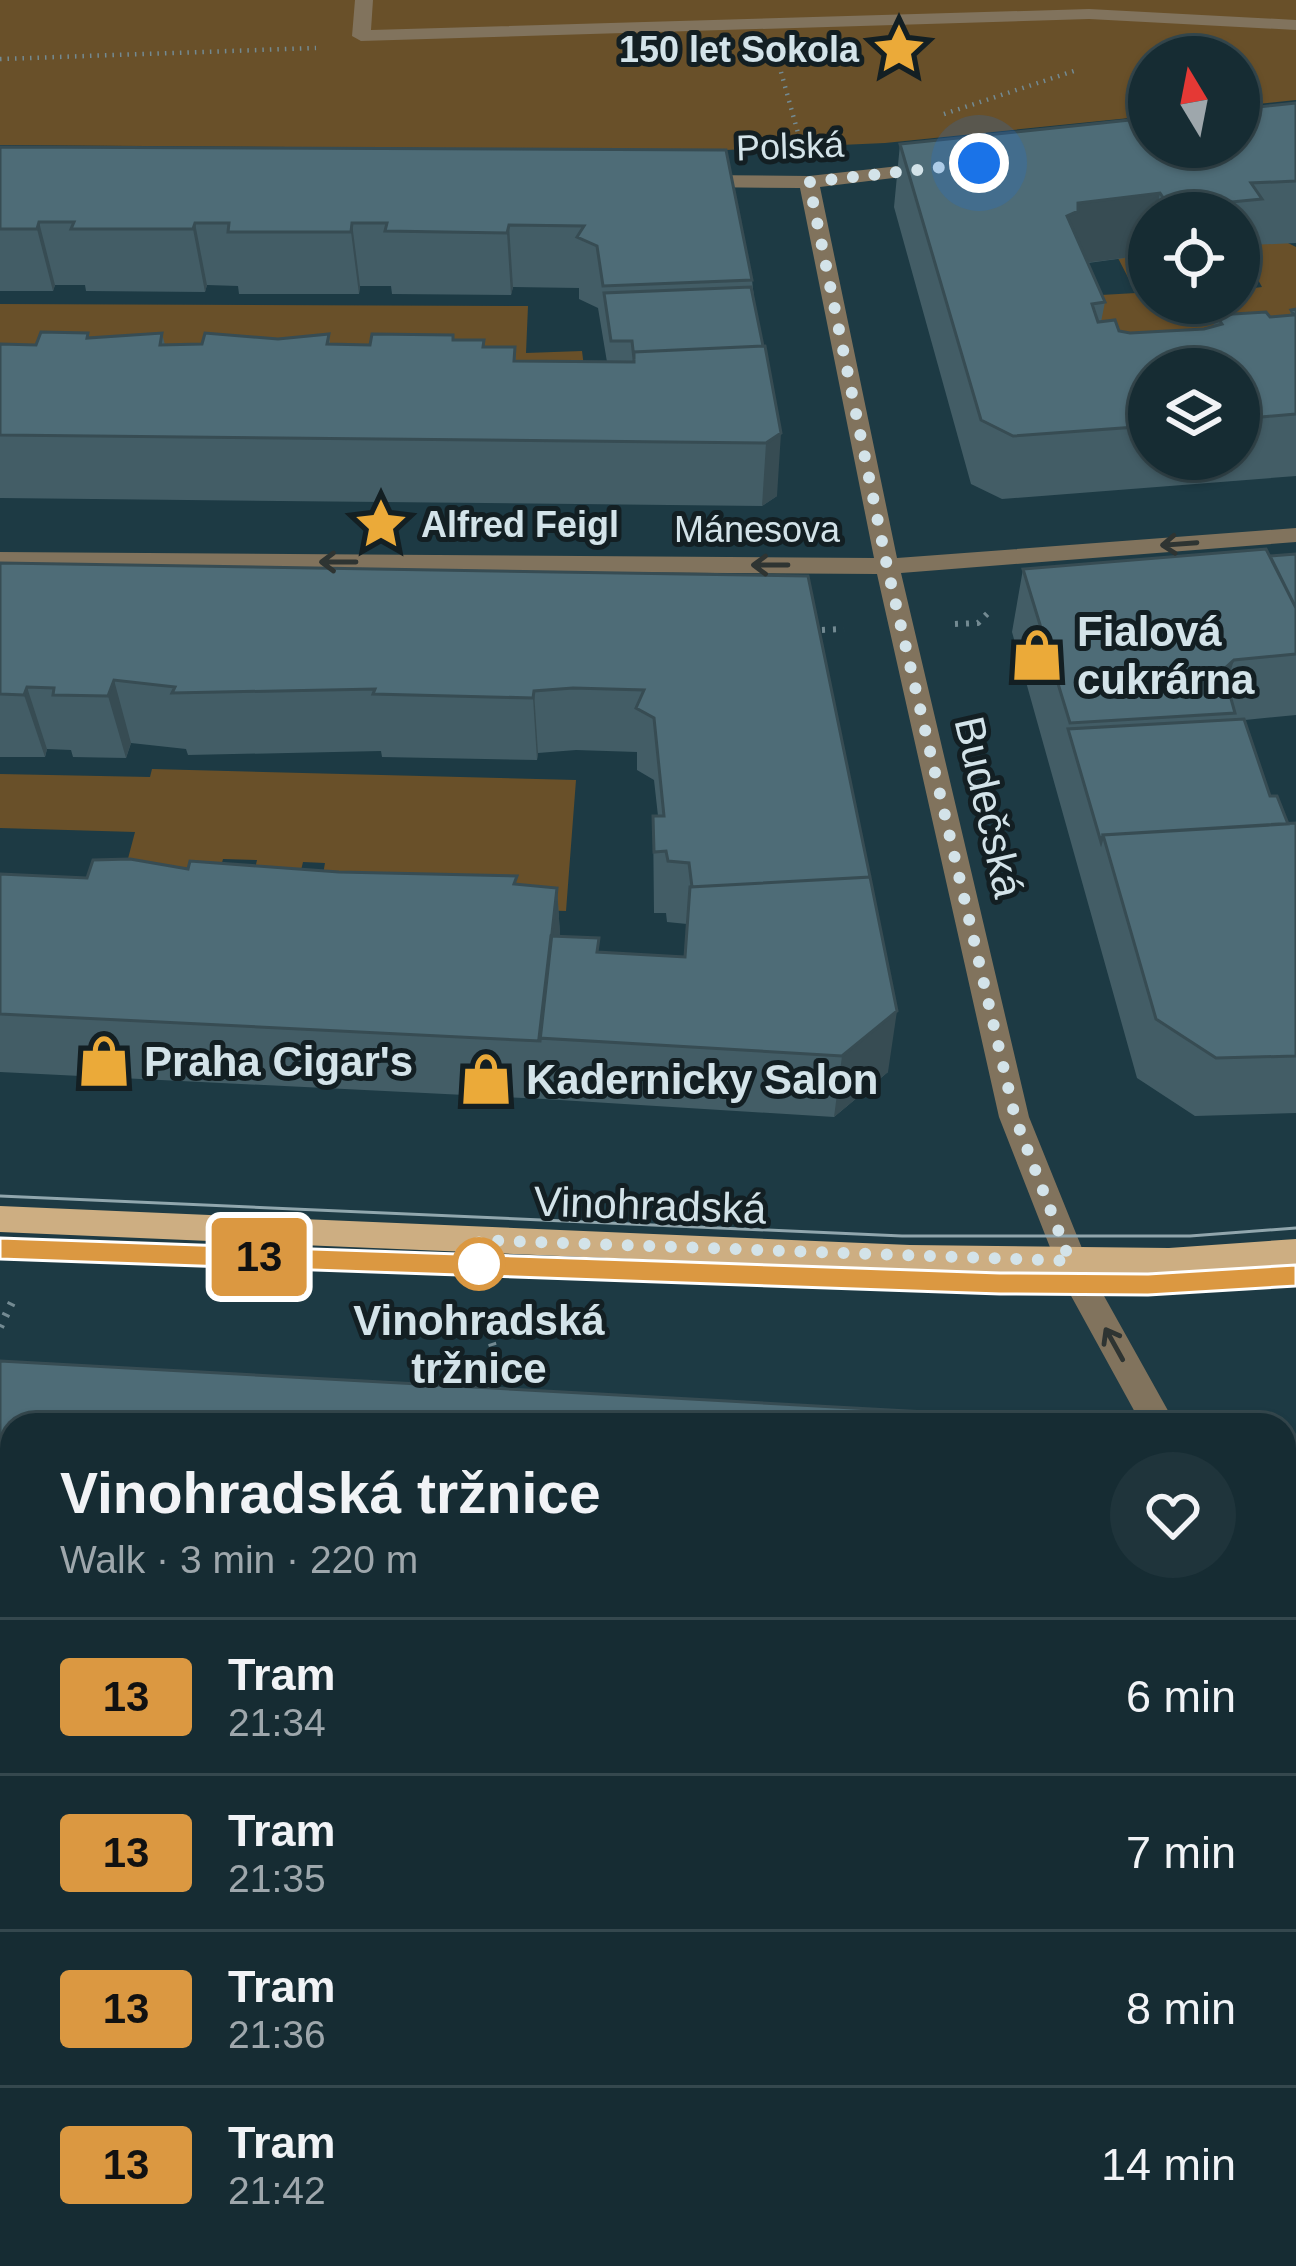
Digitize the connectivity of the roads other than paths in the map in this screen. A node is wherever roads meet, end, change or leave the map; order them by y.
1 (364, 0) edge
2 (1150, 8) edge
3 (1296, 25) edge
4 (968, 164) edge
5 (680, 181) edge
6 (809, 182) junction
7 (1296, 535) edge
8 (0, 560) edge
9 (887, 566) junction
10 (0, 1220) edge
11 (1296, 1252) edge
12 (1070, 1261) junction
13 (1152, 1413) edge

1 - 2 street
2 - 3 street
4 - 6 street, Polská
5 - 6 street, Polská
6 - 9 street, Budečská
7 -> 9 street, Mánesova
9 -> 8 street, Mánesova
9 - 12 street, Budečská
10 - 12 main road, Vinohradská
11 - 12 main road, Vinohradská
13 -> 12 street, Budečská

